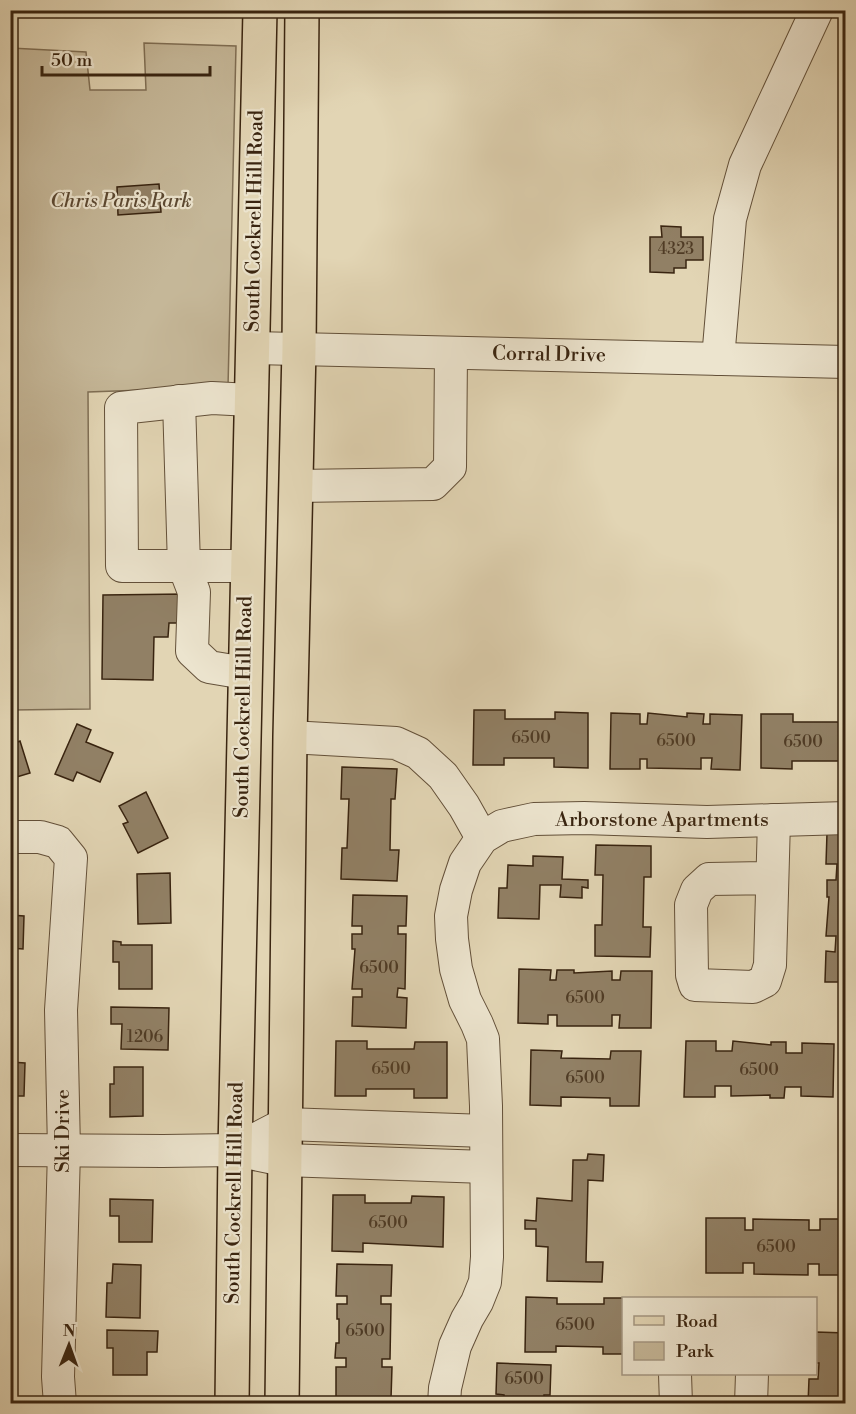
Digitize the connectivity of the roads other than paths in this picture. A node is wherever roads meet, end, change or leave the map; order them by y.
1 (254, 10) edge
2 (302, 10) edge
3 (817, 10) edge
4 (260, 11) edge
5 (253, 348) junction
6 (299, 349) junction
7 (451, 353) junction
8 (718, 359) junction
9 (846, 362) edge
10 (251, 400) junction
11 (179, 401) junction
12 (296, 486) junction
13 (184, 566) junction
14 (248, 566) junction
15 (245, 673) junction
16 (291, 737) junction
17 (846, 818) edge
18 (774, 820) junction
19 (10, 837) edge
20 (482, 838) junction
21 (772, 878) dead end
22 (285, 1124) junction
23 (486, 1131) junction
24 (10, 1150) edge
25 (64, 1150) junction
26 (235, 1150) junction
27 (284, 1160) junction
28 (486, 1167) junction
29 (675, 1375) edge
30 (752, 1375) edge
31 (60, 1404) edge
32 (232, 1404) edge
33 (282, 1404) edge
34 (444, 1404) edge
35 (675, 1404) edge
36 (751, 1404) edge

1 - 4 street
2 - 6 main road
3 - 8 street
4 - 5 main road, South Cockrell Hill Road
5 - 6 street, Corral Drive
5 - 10 main road, South Cockrell Hill Road
6 - 7 street, Corral Drive
6 - 12 main road
7 - 8 street, Corral Drive
7 - 12 street
8 - 9 street, Corral Drive
10 - 11 street
10 - 14 main road, South Cockrell Hill Road
11 - 13 street
11 - 13 street
12 - 16 main road
13 - 14 street
13 - 15 street
14 - 15 main road, South Cockrell Hill Road
15 - 26 main road, South Cockrell Hill Road
16 - 20 street
16 - 22 main road
17 - 18 street, Arborstone Apartments
18 - 20 street, Arborstone Apartments
18 - 21 street
19 - 25 street, Ski Drive
20 - 23 street, Arborstone Apartments
22 - 23 street
22 - 26 street
22 - 27 main road
23 - 28 street, Arborstone Apartments
24 - 25 street
25 - 26 street
25 - 31 street, Ski Drive
26 - 27 street
26 - 32 main road, South Cockrell Hill Road
27 - 28 street
27 - 33 main road
28 - 34 street
29 - 35 street
30 - 36 street

